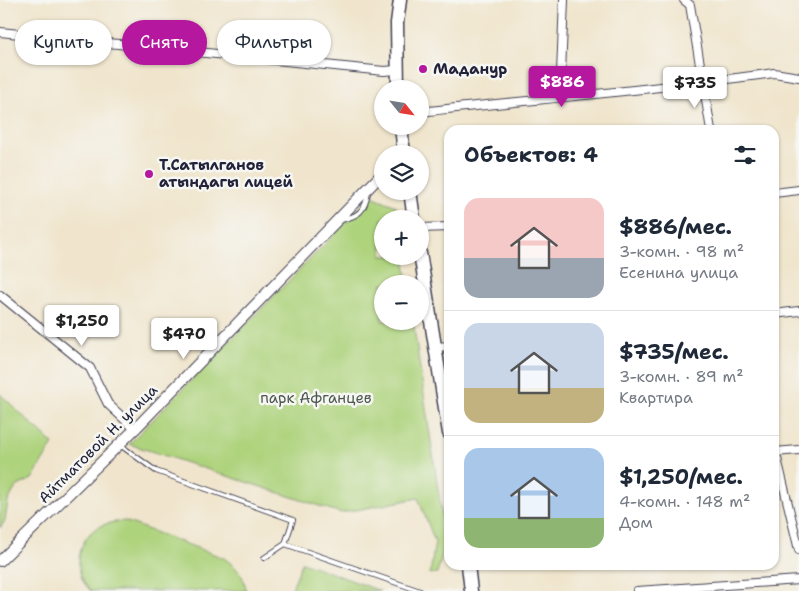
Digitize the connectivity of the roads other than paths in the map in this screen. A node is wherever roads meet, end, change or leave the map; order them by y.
1 (400, 0) edge
2 (564, 0) edge
3 (684, 0) edge
4 (0, 32) edge
5 (397, 70) junction
6 (799, 77) edge
7 (398, 80) edge
8 (702, 84) junction
9 (560, 96) junction
10 (429, 111) edge
11 (709, 125) edge
12 (374, 183) edge
13 (799, 190) edge
14 (779, 192) edge
15 (444, 227) edge
16 (429, 228) edge
17 (422, 265) edge
18 (0, 294) edge
19 (799, 311) edge
20 (779, 313) edge
21 (444, 347) edge
22 (435, 348) junction
23 (444, 403) edge
24 (135, 429) junction
25 (119, 444) junction
26 (779, 450) edge
27 (799, 450) edge
28 (779, 470) edge
29 (285, 544) junction
30 (799, 550) edge
31 (264, 558) dead end
32 (0, 561) edge
33 (469, 570) edge
34 (799, 580) edge
35 (420, 591) edge
36 (471, 591) edge
37 (637, 591) edge

1 - 5 highway
2 - 9 street
3 - 8 street
4 - 5 street
5 - 7 highway
6 - 8 street
8 - 9 street
8 - 11 street
9 - 10 street
12 - 24 main road, Айтматовой Н. улица
13 - 14 street
15 - 16 street
17 - 22 highway
18 - 24 street
19 - 20 street
21 - 22 street
22 - 23 highway
24 - 25 main road, Айтматовой Н. улица
25 - 29 lane
25 - 32 main road, Айтматовой Н. улица
26 - 27 street
28 - 30 street
29 - 31 lane
29 - 35 lane
33 - 36 highway
34 - 37 street

